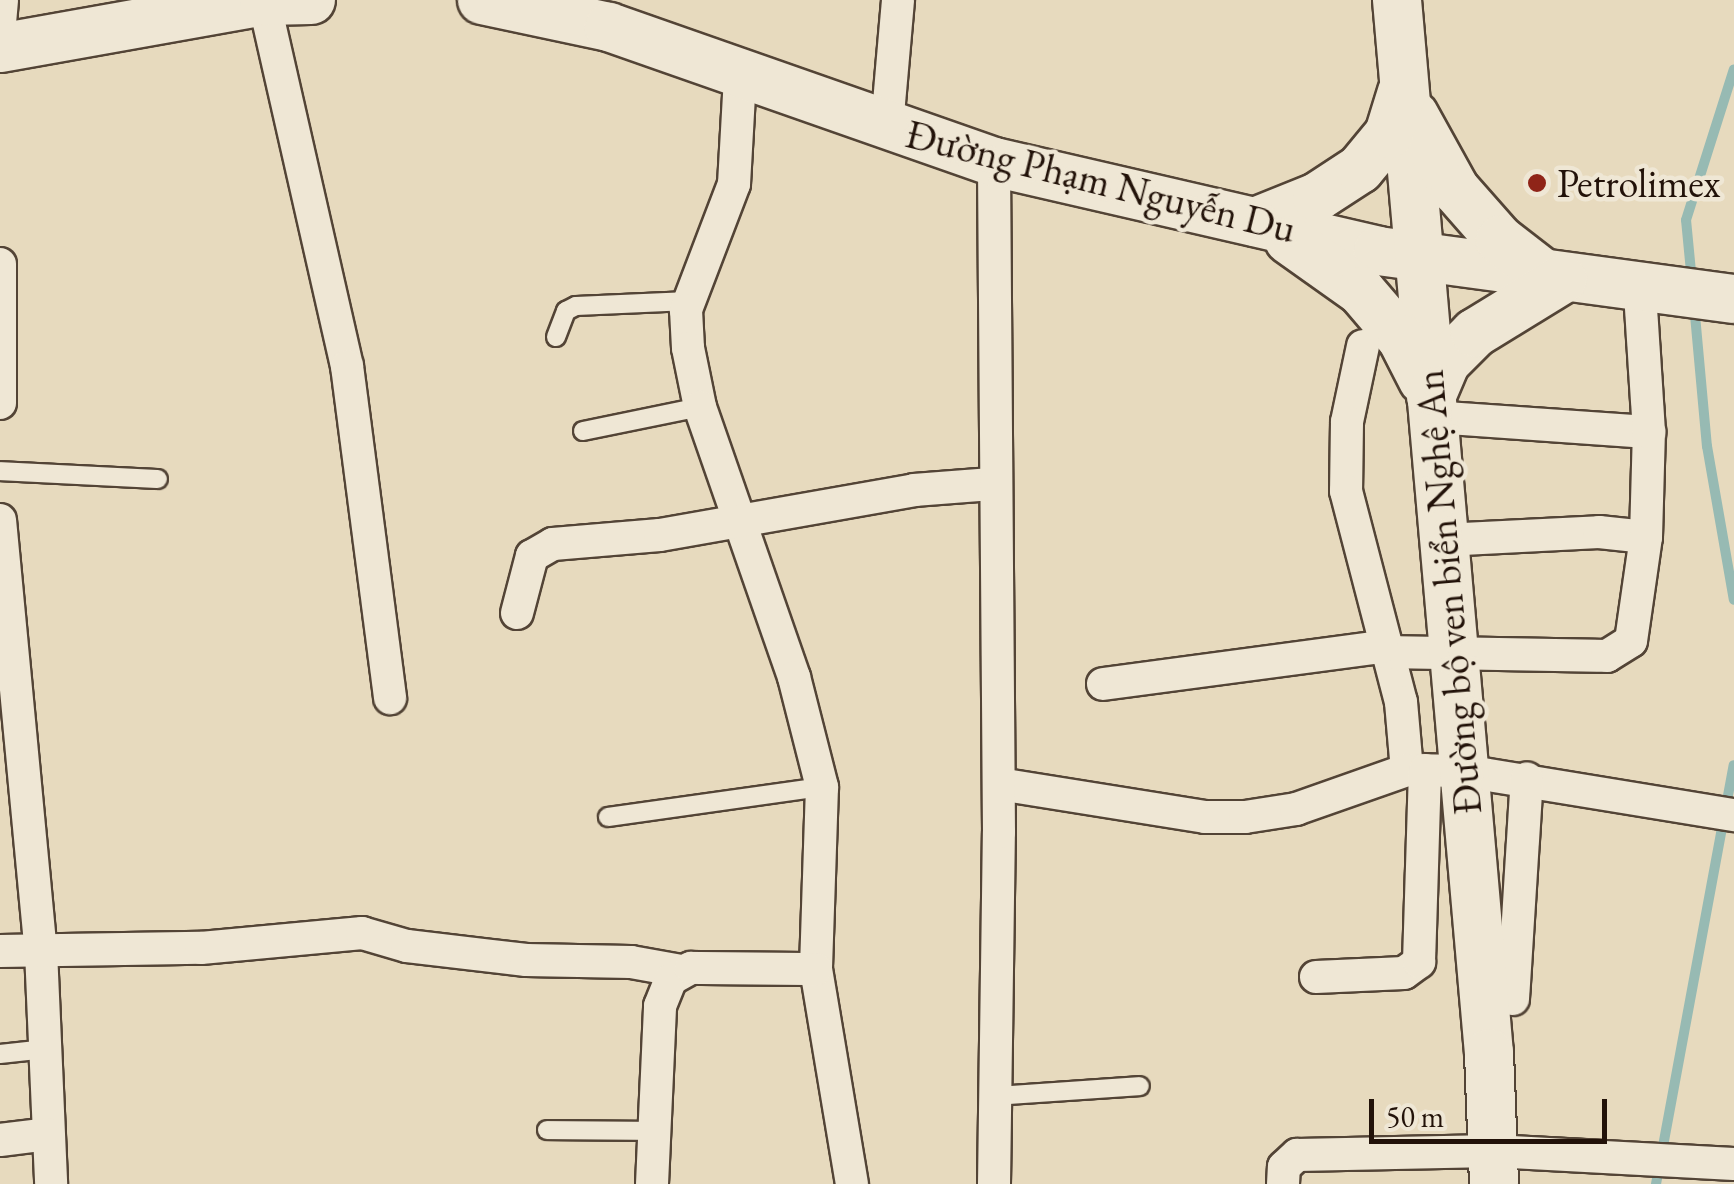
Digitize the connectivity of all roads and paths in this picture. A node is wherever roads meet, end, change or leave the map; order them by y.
1 (2, 0) edge
2 (311, 0) edge
3 (482, 0) edge
4 (898, 0) edge
5 (1397, 0) edge
6 (264, 1) edge
7 (608, 14) edge
8 (0, 23) edge
9 (0, 48) edge
10 (740, 76) junction
11 (1404, 89) junction
12 (886, 126) junction
13 (994, 162) junction
14 (1255, 222) junction
15 (1418, 257) junction
16 (0, 264) edge
17 (1556, 278) junction
18 (1690, 296) edge
19 (689, 301) junction
20 (556, 336) dead end
21 (1363, 346) dead end
22 (0, 404) edge
23 (700, 406) junction
24 (1432, 407) junction
25 (582, 431) dead end
26 (1649, 432) junction
27 (0, 471) edge
28 (158, 479) dead end
29 (992, 484) junction
30 (738, 518) junction
31 (0, 520) edge
32 (1646, 538) junction
33 (1443, 540) junction
34 (517, 613) dead end
35 (1384, 649) junction
36 (1454, 655) junction
37 (1103, 684) dead end
38 (390, 698) dead end
39 (8, 719) edge
40 (1432, 770) junction
41 (1527, 778) junction
42 (999, 784) junction
43 (822, 787) junction
44 (1719, 812) edge
45 (608, 816) dead end
46 (14, 832) edge
47 (0, 951) edge
48 (41, 951) junction
49 (816, 969) junction
50 (681, 972) junction
51 (1316, 977) dead end
52 (1514, 999) dead end
53 (46, 1049) junction
54 (0, 1054) edge
55 (1140, 1086) dead end
56 (995, 1096) junction
57 (547, 1130) dead end
58 (655, 1131) junction
59 (48, 1134) junction
60 (0, 1140) edge
61 (1734, 1164) edge
62 (1494, 1167) edge
63 (51, 1184) edge
64 (652, 1184) edge
65 (852, 1184) edge
66 (994, 1184) edge
67 (1283, 1184) edge

1 - 8 street
2 - 6 main road
3 - 7 main road, Đường Phạm Nguyễn Du
4 - 12 street
5 - 11 main road, Đường bộ ven biển Nghệ An
6 - 9 main road
6 - 38 street
7 - 10 main road, Đường Phạm Nguyễn Du
10 - 12 main road, Đường Phạm Nguyễn Du
10 - 19 street
11 - 14 main road
11 - 15 main road, Đường bộ ven biển Nghệ An
11 - 17 main road
12 - 13 main road, Đường Phạm Nguyễn Du
13 - 14 main road, Đường Phạm Nguyễn Du
13 - 29 street
14 - 15 main road, Đường Phạm Nguyễn Du
14 - 24 main road
15 - 17 main road, Đường Phạm Nguyễn Du
15 - 24 main road, Đường bộ ven biển Nghệ An
16 - 22 street
17 - 18 main road, Đường Phạm Nguyễn Du
17 - 24 main road
18 - 26 street
19 - 20 lane
19 - 23 street
21 - 35 street
23 - 25 lane
23 - 30 street
24 - 26 street
24 - 33 main road, Đường bộ ven biển Nghệ An
26 - 32 street
27 - 28 lane
29 - 30 street
29 - 42 street
30 - 34 street
30 - 43 street
31 - 39 street
32 - 33 street
32 - 36 street
33 - 36 main road, Đường bộ ven biển Nghệ An
35 - 36 street
35 - 37 street
35 - 40 street
36 - 40 main road, Đường bộ ven biển Nghệ An
39 - 46 street
40 - 41 street
40 - 42 street
40 - 51 street
40 - 62 main road, Đường bộ ven biển Nghệ An
41 - 44 street
41 - 52 street
42 - 56 street
43 - 45 lane
43 - 49 street
46 - 48 street
47 - 48 street
48 - 50 street
48 - 53 street
49 - 50 street
49 - 65 street
50 - 58 street
53 - 54 lane
53 - 59 street
55 - 56 lane
56 - 66 street
57 - 58 lane
58 - 64 street
59 - 60 street
59 - 63 street
61 - 62 street
62 - 67 street

